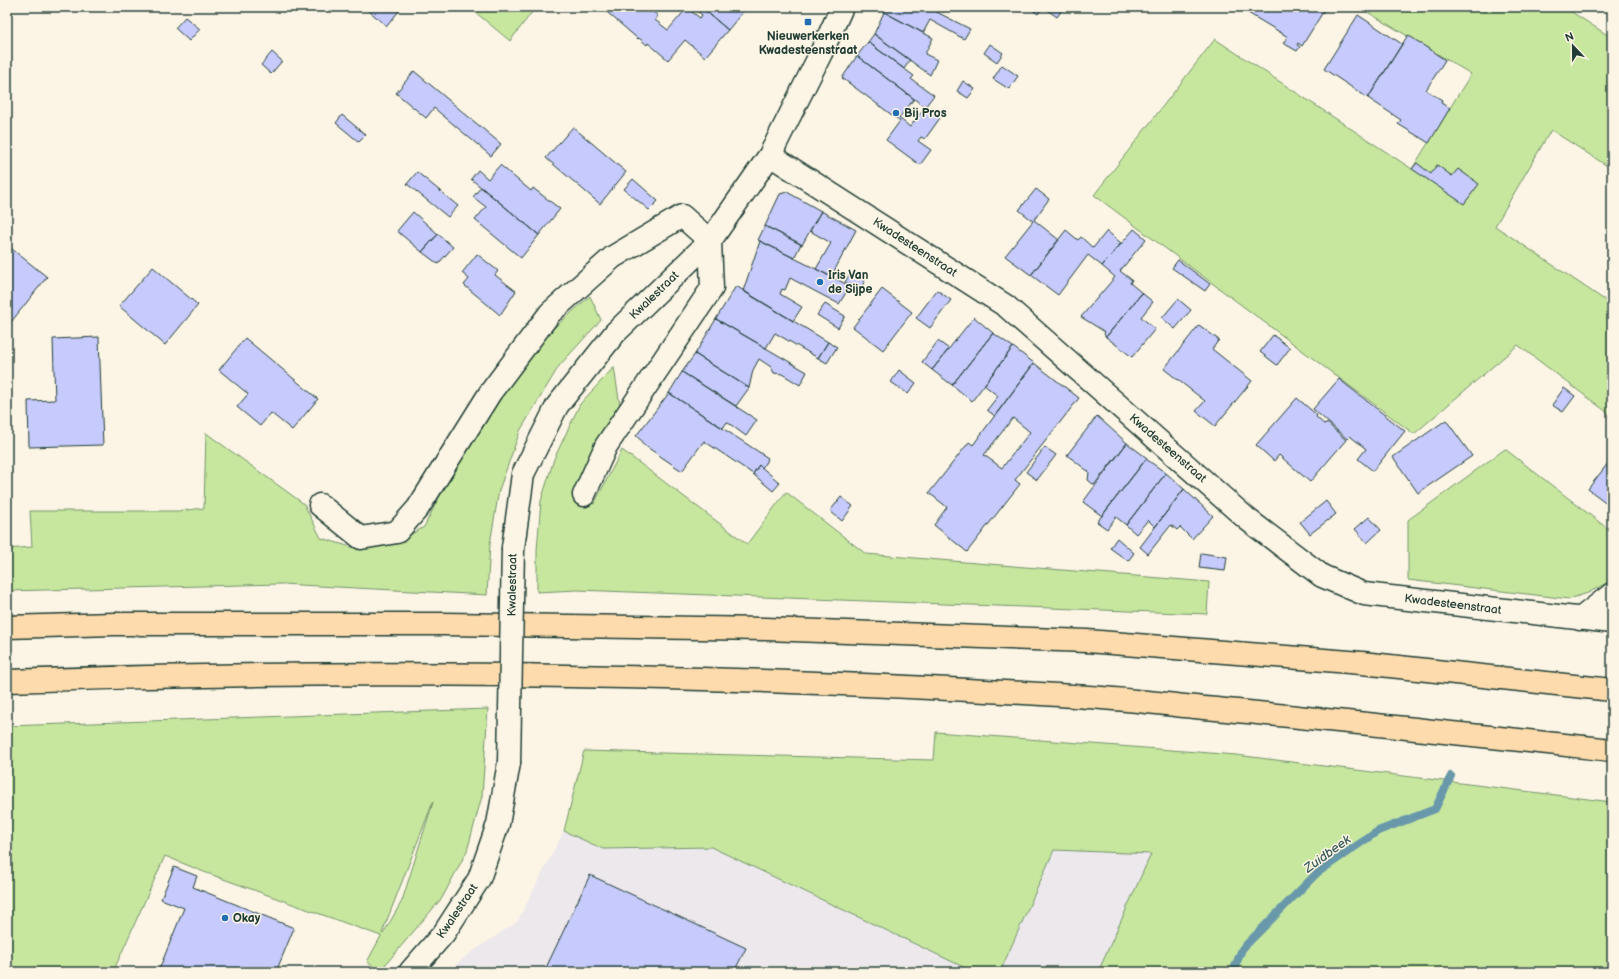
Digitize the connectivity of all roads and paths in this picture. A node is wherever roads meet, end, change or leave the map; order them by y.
1 (842, 7) edge
2 (770, 155) junction
3 (710, 241) junction
4 (584, 495) dead end
5 (320, 504) dead end
6 (1612, 594) edge
7 (1580, 619) junction
8 (1612, 622) edge
9 (7, 627) edge
10 (7, 681) edge
11 (1612, 690) edge
12 (1612, 750) edge
13 (410, 972) edge

1 - 2 street, Kwalestraat
2 - 3 street, Kwalestraat
2 - 7 street, Kwadesteenstraat
3 - 4 street
3 - 5 street
3 - 13 street, Kwalestraat, bridge
6 - 7 street
7 - 8 street, Kwadesteenstraat
9 - 11 highway
10 - 12 highway

